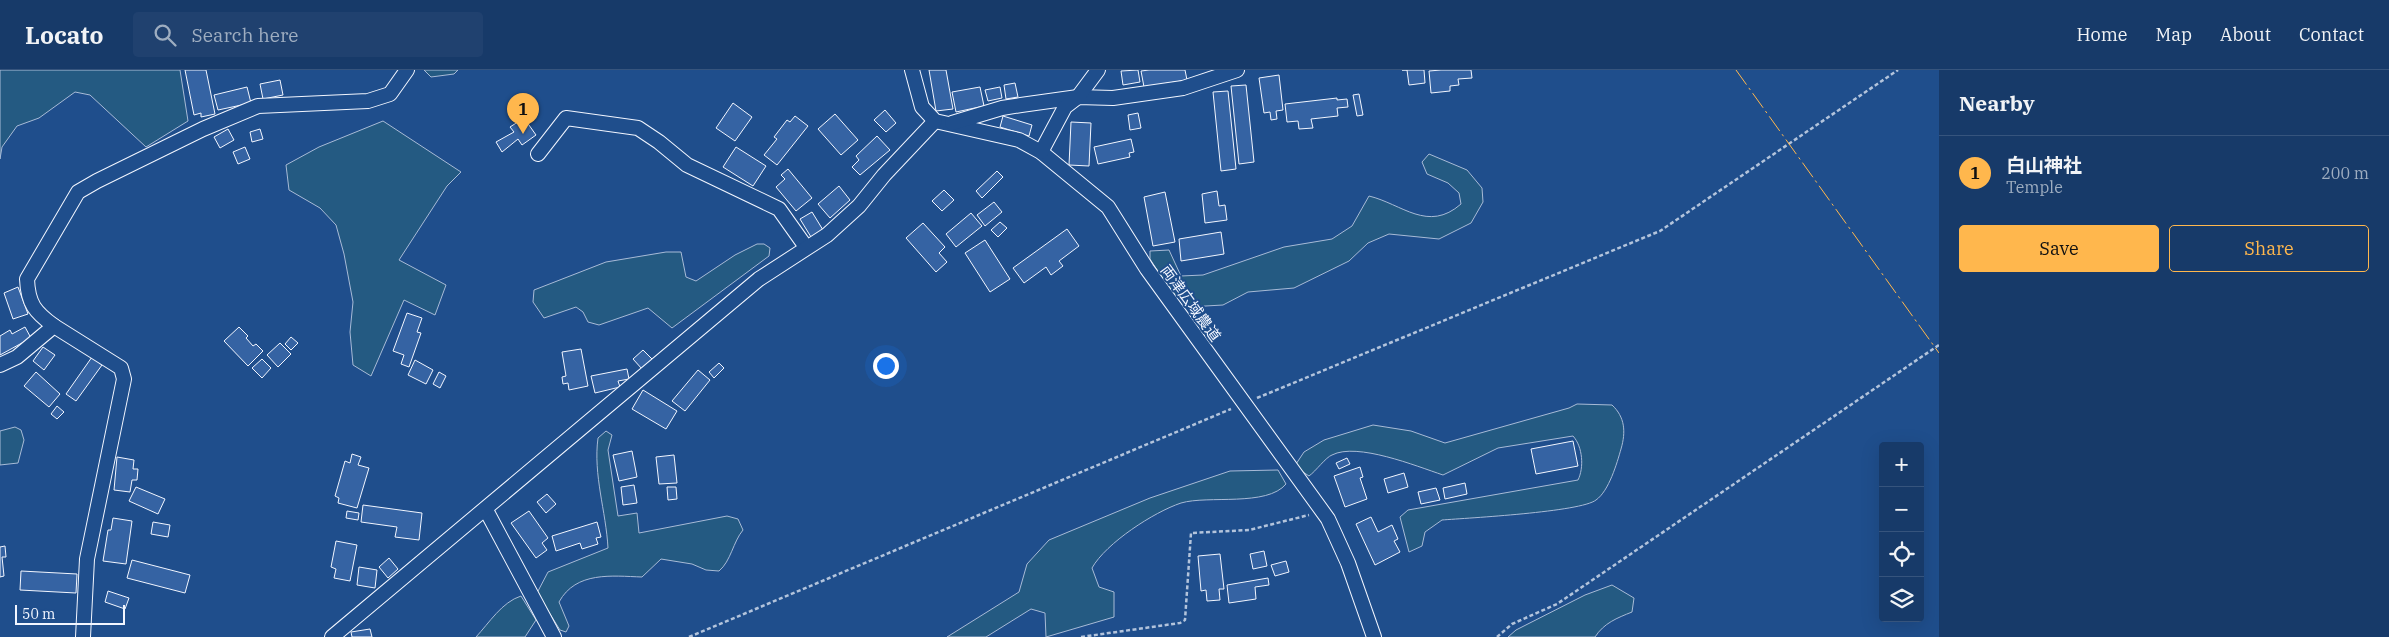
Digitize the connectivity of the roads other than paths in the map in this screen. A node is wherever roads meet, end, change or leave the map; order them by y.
1 (407, 70) edge
2 (912, 70) edge
3 (1098, 70) edge
4 (1237, 70) edge
5 (1078, 97) junction
6 (935, 121) junction
7 (951, 123) junction
8 (1040, 152) junction
9 (538, 154) dead end
10 (806, 247) junction
11 (54, 326) junction
12 (0, 365) edge
13 (486, 510) junction
14 (83, 637) edge
15 (332, 637) edge
16 (554, 637) edge
17 (1374, 637) edge

1 - 11 street
2 - 6 street
3 - 5 street
4 - 5 street
5 - 7 street
5 - 8 street
6 - 7 street, 両津広域農道
6 - 10 street
7 - 8 street, 両津広域農道
8 - 17 street, 両津広域農道
9 - 10 street
10 - 13 street
11 - 12 street
11 - 14 street
13 - 15 street
13 - 16 street

